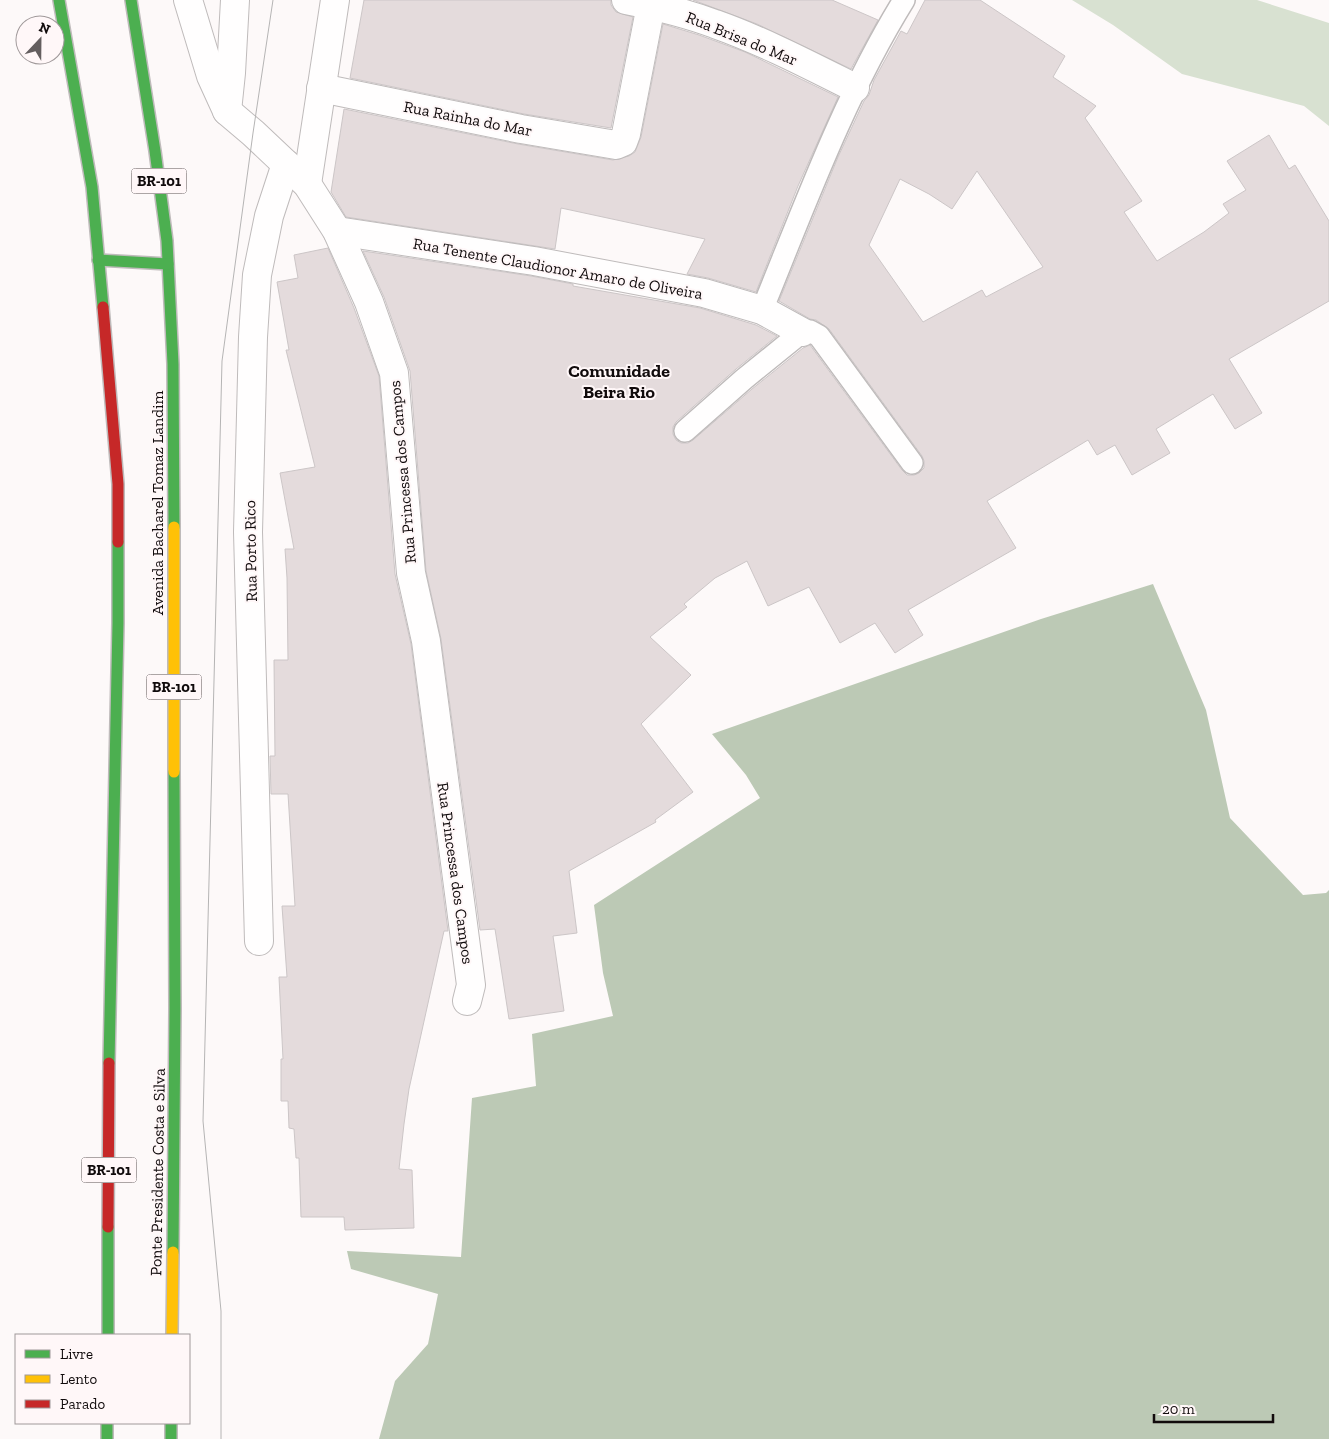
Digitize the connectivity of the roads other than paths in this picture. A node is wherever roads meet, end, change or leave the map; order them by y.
1 (59, 0) edge
2 (130, 0) edge
3 (188, 0) edge
4 (235, 0) edge
5 (335, 0) edge
6 (904, 0) edge
7 (639, 2) edge
8 (321, 88) junction
9 (855, 88) junction
10 (227, 111) junction
11 (286, 164) junction
12 (307, 184) junction
13 (337, 231) junction
14 (98, 260) junction
15 (168, 264) junction
16 (762, 310) junction
17 (802, 332) junction
18 (685, 431) dead end
19 (912, 463) dead end
20 (259, 941) dead end
21 (468, 1001) dead end
22 (175, 1009) joint
23 (108, 1334) edge
24 (172, 1334) edge
25 (107, 1424) edge
26 (171, 1424) edge
27 (107, 1439) edge
28 (171, 1439) edge

1 - 14 highway, BR-101
2 - 15 highway, Avenida Bacharel Tomaz Landim / BR-101
3 - 10 street, Rua Princessa dos Campos
4 - 10 street
5 - 8 street
6 - 9 lane
7 - 8 street, Rua Rainha do Mar
7 - 9 street, Rua Brisa do Mar
8 - 12 street
9 - 16 lane
10 - 11 street, Rua Princessa dos Campos
11 - 12 street, Rua Princessa dos Campos
11 - 20 street, Rua Porto Rico
12 - 13 street, Rua Princessa dos Campos
13 - 16 street, Rua Tenente Claudionor Amaro de Oliveira
13 - 21 street, Rua Princessa dos Campos
14 - 15 highway
14 - 23 highway, BR-101
15 - 22 highway, Avenida Bacharel Tomaz Landim / BR-101
16 - 17 street, Rua Tenente Claudionor Amaro de Oliveira
17 - 18 lane
17 - 19 lane
22 - 24 highway, Ponte Presidente Costa e Silva / BR-101
25 - 27 highway
26 - 28 highway

